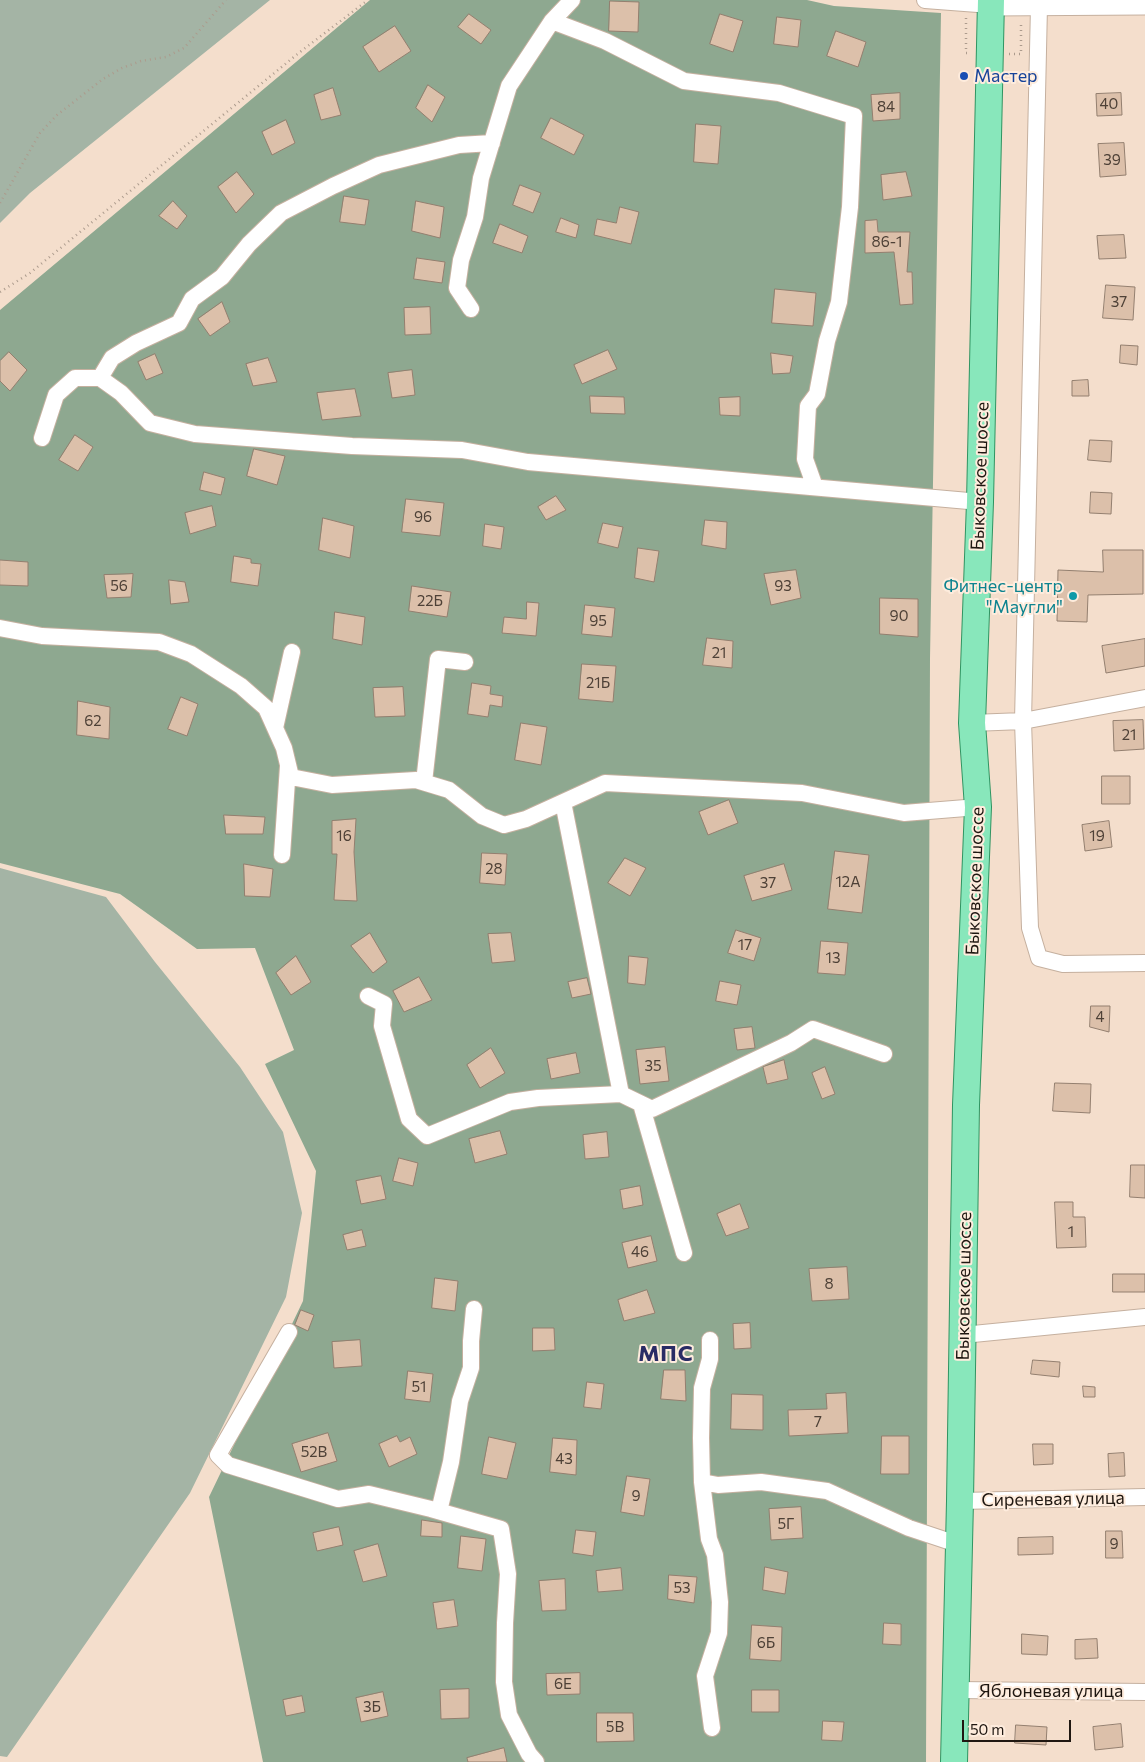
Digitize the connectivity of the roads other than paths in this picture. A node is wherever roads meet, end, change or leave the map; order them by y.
1 (572, 0) edge
2 (925, 0) edge
3 (991, 3) edge
4 (1145, 4) edge
5 (1039, 6) junction
6 (552, 20) junction
7 (492, 143) junction
8 (472, 309) dead end
9 (100, 378) junction
10 (42, 438) dead end
11 (815, 487) junction
12 (980, 502) junction
13 (0, 628) edge
14 (292, 652) dead end
15 (466, 662) dead end
16 (1145, 698) edge
17 (1022, 721) junction
18 (972, 723) junction
19 (275, 728) junction
20 (288, 766) junction
21 (424, 782) junction
22 (563, 802) junction
23 (978, 807) junction
24 (282, 855) dead end
25 (1145, 963) edge
26 (368, 996) dead end
27 (884, 1054) dead end
28 (621, 1094) junction
29 (641, 1104) junction
30 (684, 1254) dead end
31 (474, 1310) dead end
32 (1145, 1317) edge
33 (288, 1332) dead end
34 (963, 1335) junction
35 (710, 1340) dead end
36 (702, 1482) junction
37 (1145, 1497) edge
38 (960, 1501) junction
39 (439, 1511) junction
40 (960, 1545) junction
41 (957, 1690) junction
42 (1145, 1692) edge
43 (712, 1728) dead end
44 (536, 1762) edge
45 (954, 1762) edge

1 - 6 street
2 - 3 street
3 - 5 street
3 - 12 main road, Быковское шоссе
4 - 5 street
5 - 17 street
6 - 7 street
6 - 11 street
7 - 8 street
7 - 9 street
9 - 10 street
9 - 11 street
11 - 12 street
12 - 18 main road, Быковское шоссе
13 - 19 street
14 - 19 street
15 - 21 street
16 - 17 street
17 - 18 street
17 - 25 street
18 - 23 main road, Быковское шоссе
19 - 20 street
20 - 21 street
20 - 24 street
21 - 22 street
22 - 23 street
22 - 28 street
23 - 34 main road, Быковское шоссе
26 - 28 street
27 - 29 street
28 - 29 street
29 - 30 street
31 - 39 street
32 - 34 street
33 - 39 street
34 - 38 main road, Быковское шоссе
35 - 36 street
36 - 40 street
36 - 43 street
37 - 38 street, Сиреневая улица
38 - 40 main road, Быковское шоссе
39 - 44 street
40 - 41 main road, Быковское шоссе
41 - 42 street, Яблоневая улица
41 - 45 main road, Быковское шоссе

